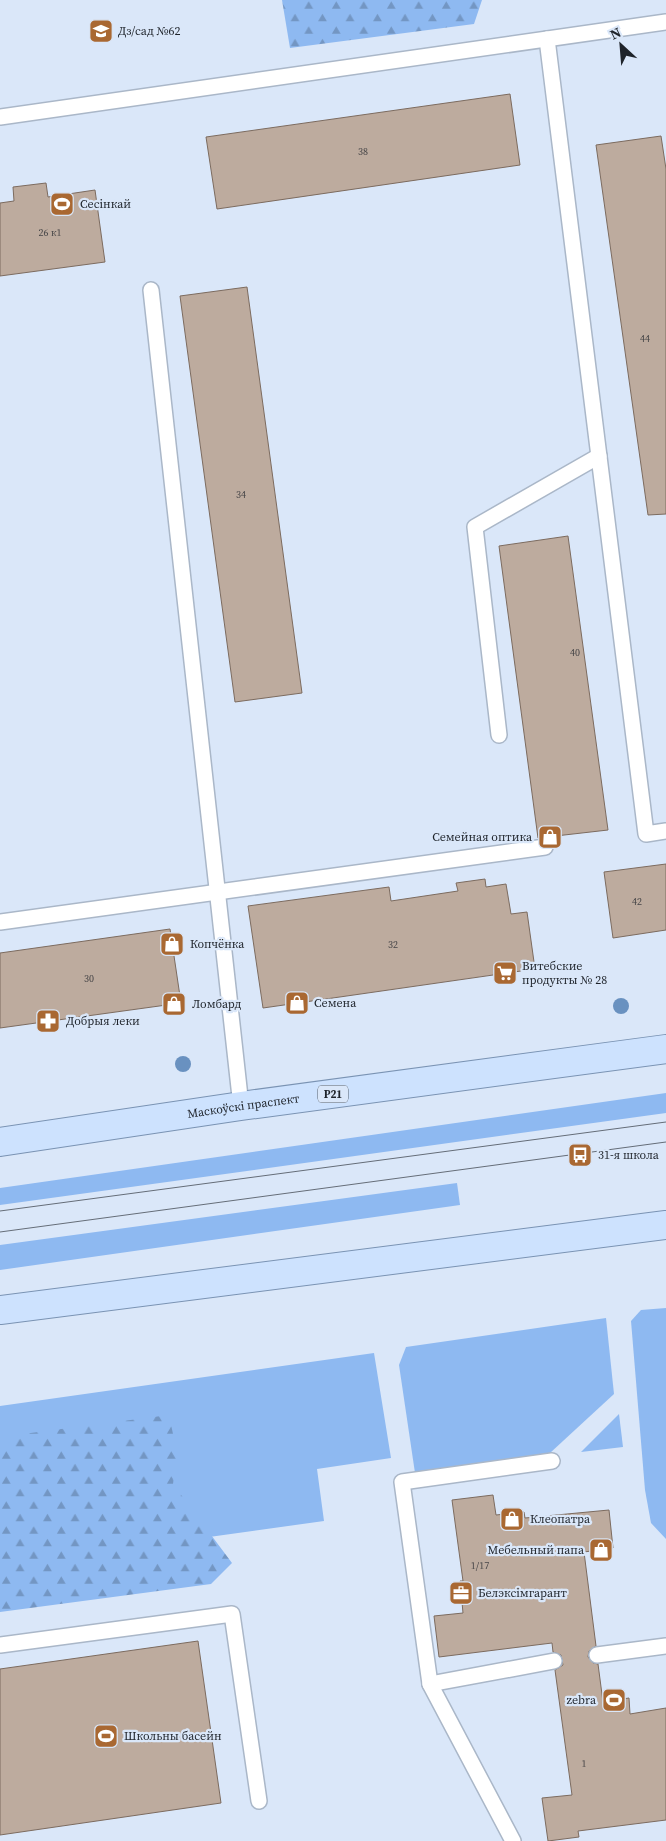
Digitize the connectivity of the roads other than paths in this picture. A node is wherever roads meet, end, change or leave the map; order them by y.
1 (666, 22) edge
2 (546, 39) junction
3 (0, 118) edge
4 (151, 290) dead end
5 (599, 456) junction
6 (499, 734) dead end
7 (666, 831) edge
8 (545, 847) dead end
9 (217, 892) junction
10 (0, 922) edge
11 (666, 1049) edge
12 (241, 1106) junction
13 (0, 1142) edge
14 (660, 1227) edge
15 (0, 1310) edge
16 (552, 1461) dead end
17 (0, 1645) edge
18 (666, 1646) edge
19 (597, 1655) dead end
20 (554, 1661) dead end
21 (430, 1684) junction
22 (259, 1801) dead end
23 (514, 1841) edge

1 - 2 lane
2 - 3 lane
2 - 5 lane
4 - 9 lane
5 - 6 lane
5 - 7 lane
8 - 9 lane
9 - 10 lane
9 - 12 lane
11 - 12 main road, Маскоўскі праспект / Р21
12 - 13 main road, Маскоўскі праспект / Р21
14 - 15 main road
16 - 21 lane
17 - 22 lane
18 - 19 lane
20 - 21 lane
21 - 23 lane

